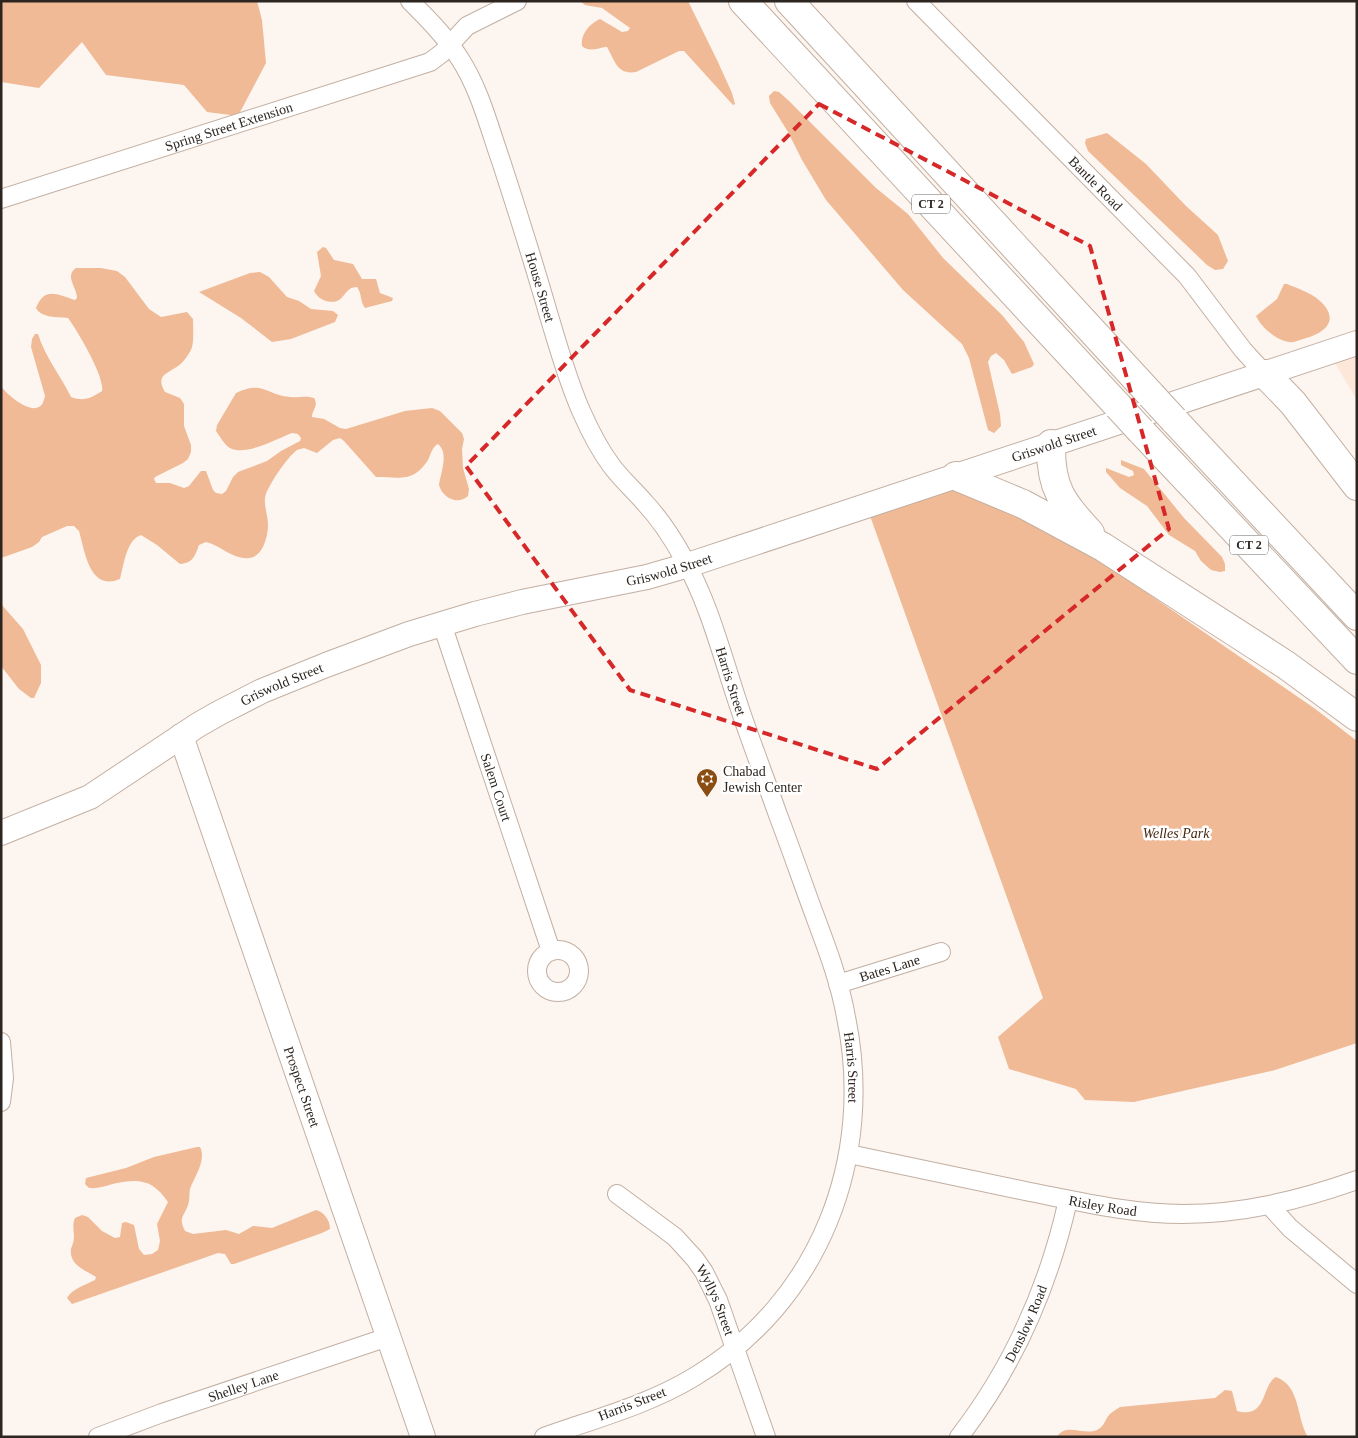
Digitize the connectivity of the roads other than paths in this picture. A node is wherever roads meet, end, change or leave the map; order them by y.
1 (410, 1) edge
2 (517, 1) edge
3 (743, 1) edge
4 (789, 1) edge
5 (916, 1) edge
6 (450, 44) junction
7 (1, 199) edge
8 (1357, 343) edge
9 (1265, 374) junction
10 (1051, 444) junction
11 (956, 476) junction
12 (1357, 486) edge
13 (1102, 547) junction
14 (688, 566) junction
15 (1357, 616) edge
16 (442, 624) junction
17 (1357, 660) edge
18 (1357, 718) edge
19 (181, 736) junction
20 (1, 834) edge
21 (551, 951) dead end
22 (941, 952) dead end
23 (838, 984) junction
24 (1, 1042) edge
25 (1, 1102) edge
26 (849, 1154) junction
27 (1357, 1180) edge
28 (617, 1194) dead end
29 (1068, 1200) junction
30 (1270, 1206) junction
31 (1357, 1284) edge
32 (388, 1337) junction
33 (735, 1348) junction
34 (98, 1437) edge
35 (423, 1437) edge
36 (544, 1437) edge
37 (766, 1437) edge
38 (959, 1437) edge

1 - 6 street, House Street
2 - 6 street, Spring Street Extension
3 - 17 highway, CT 2, bridge
4 - 15 highway, CT 2, bridge
5 - 9 street, Bantle Road
6 - 7 street, Spring Street Extension
6 - 14 street, House Street
8 - 9 main road, Griswold Street
9 - 10 main road, Griswold Street
9 - 12 highway
10 - 11 main road, Griswold Street
10 - 13 highway
11 - 13 highway
11 - 14 main road, Griswold Street
13 - 18 highway
14 - 16 main road, Griswold Street
14 - 23 street, Harris Street
16 - 19 main road, Griswold Street
16 - 21 street, Salem Court
19 - 20 main road, Griswold Street
19 - 32 main road, Prospect Street
22 - 23 street, Bates Lane
23 - 26 street, Harris Street
24 - 25 street
26 - 29 street, Risley Road
26 - 33 street, Harris Street
27 - 30 street, Risley Road
28 - 33 street, Wyllys Street
29 - 30 street, Risley Road
29 - 38 street, Denslow Road
30 - 31 street
32 - 34 street, Shelley Lane
32 - 35 main road, Prospect Street
33 - 36 street, Harris Street
33 - 37 street, Wyllys Street

